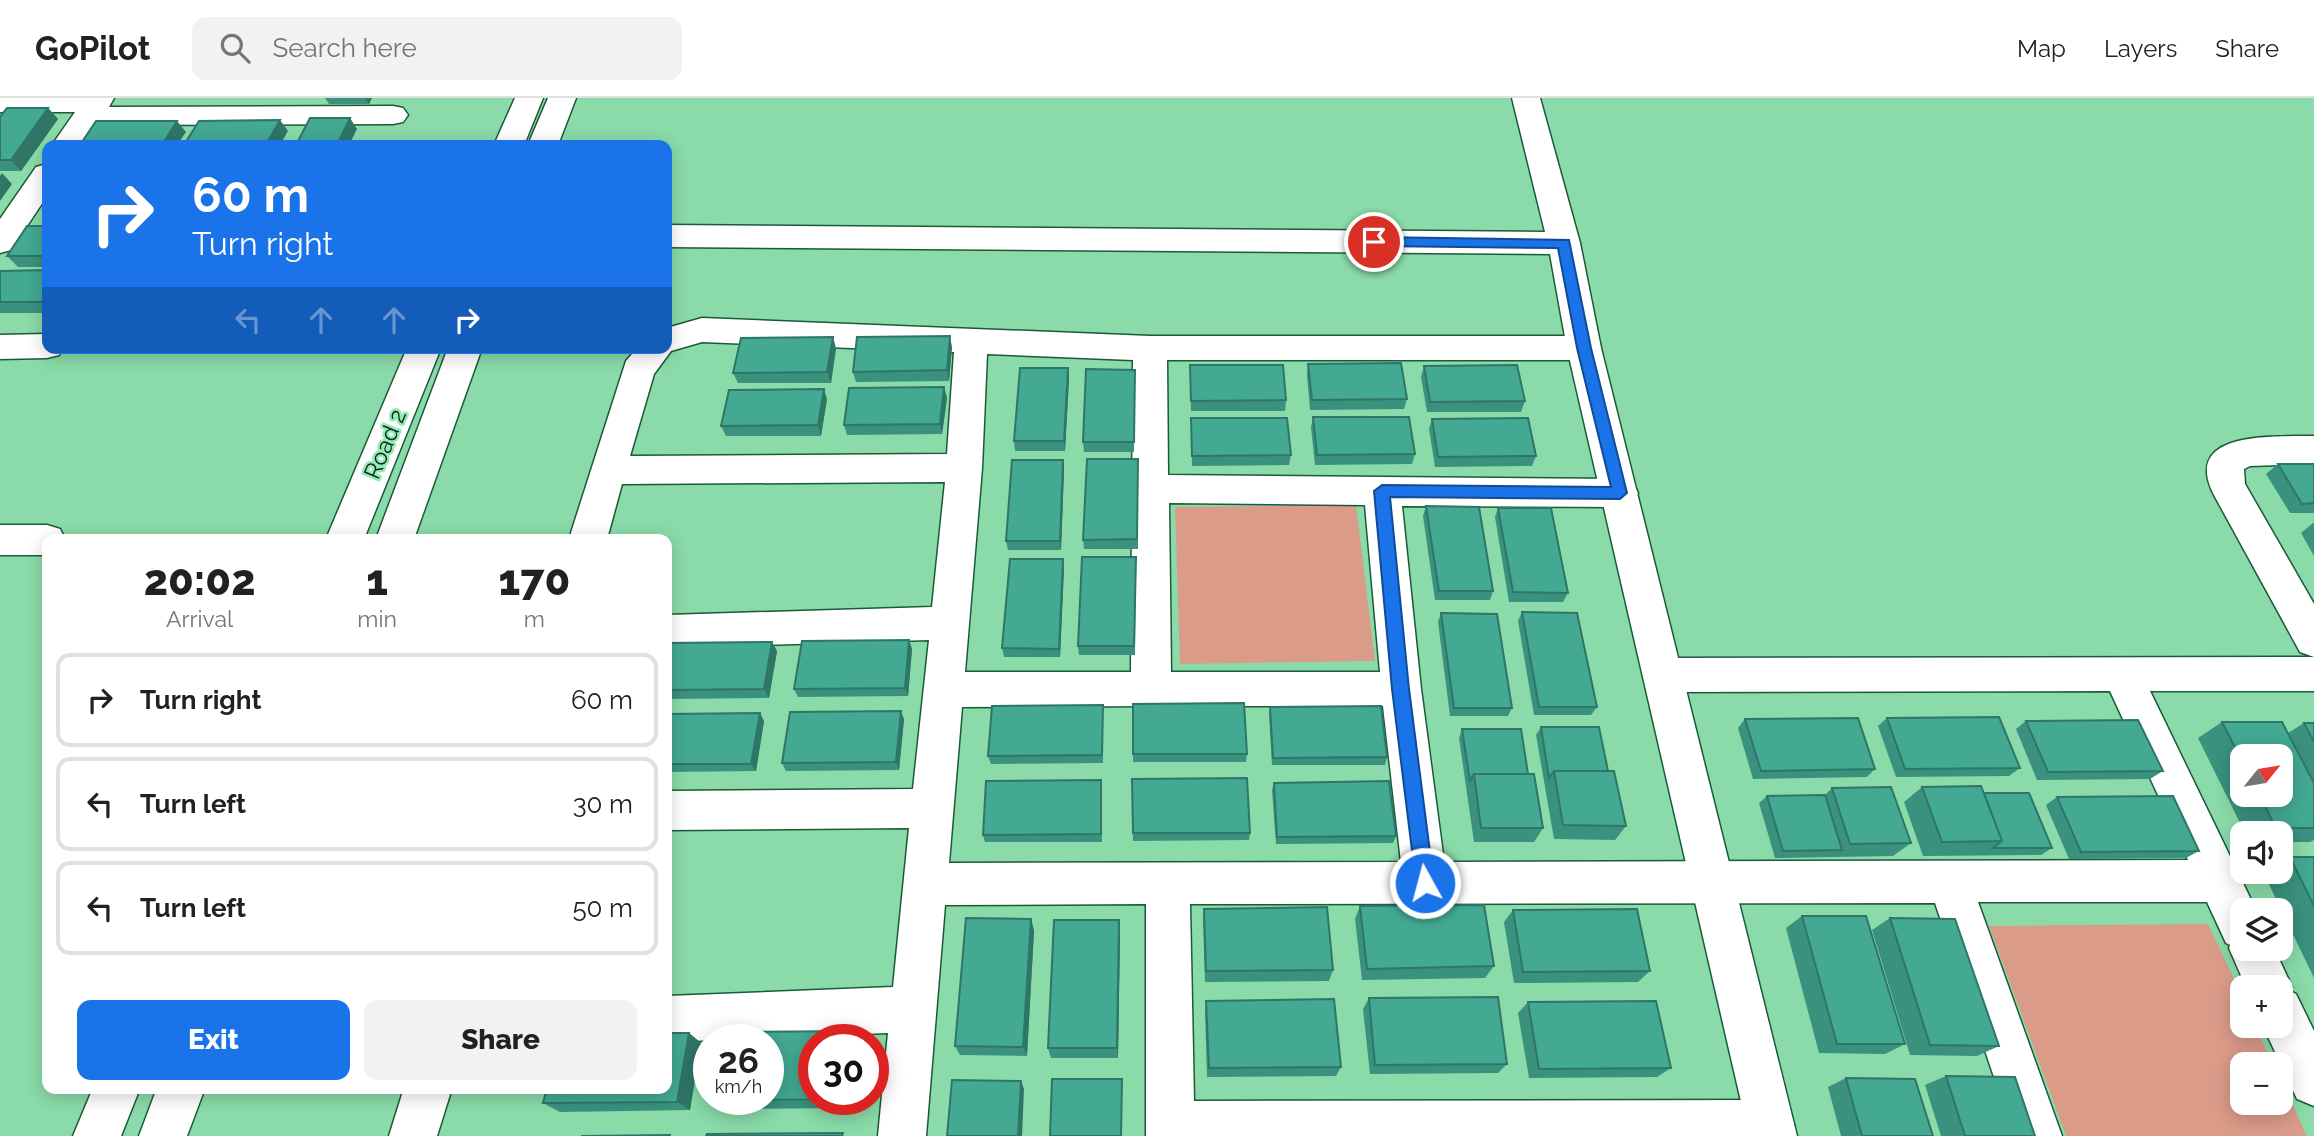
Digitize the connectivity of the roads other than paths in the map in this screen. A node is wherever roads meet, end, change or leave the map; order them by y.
1 (528, 98) edge
2 (562, 98) edge
3 (1526, 98) edge
4 (0, 103) edge
5 (95, 106) edge
6 (397, 107) edge
7 (71, 140) edge
8 (380, 140) edge
9 (511, 140) edge
10 (545, 140) edge
11 (42, 181) edge
12 (42, 220) edge
13 (8, 230) edge
14 (672, 236) edge
15 (1564, 243) junction
16 (672, 339) edge
17 (971, 342) junction
18 (42, 346) edge
19 (0, 347) edge
20 (1150, 348) junction
21 (1584, 348) junction
22 (422, 354) edge
23 (463, 354) edge
24 (651, 354) edge
25 (2314, 450) edge
26 (964, 468) junction
27 (608, 470) junction
28 (1150, 489) junction
29 (1382, 491) junction
30 (1620, 493) junction
31 (347, 534) edge
32 (397, 534) edge
33 (589, 534) edge
34 (0, 540) edge
35 (42, 540) edge
36 (950, 623) junction
37 (2309, 624) edge
38 (672, 631) edge
39 (2122, 674) junction
40 (2314, 674) edge
41 (1665, 675) junction
42 (1151, 689) junction
43 (1401, 689) junction
44 (943, 690) junction
45 (932, 808) junction
46 (672, 810) edge
47 (1949, 881) junction
48 (2220, 881) junction
49 (1714, 882) junction
50 (1168, 883) junction
51 (1425, 883) junction
52 (925, 884) junction
53 (2230, 902) edge
54 (913, 1009) junction
55 (672, 1018) edge
56 (2293, 1038) edge
57 (2314, 1082) edge
58 (114, 1094) edge
59 (179, 1094) edge
60 (426, 1094) edge
61 (1170, 1130) edge
62 (1451, 1130) edge
63 (1772, 1130) edge
64 (97, 1136) edge
65 (163, 1136) edge
66 (414, 1136) edge
67 (902, 1136) edge
68 (2038, 1136) edge

1 - 9 street
2 - 10 street
3 - 15 street
4 - 5 street
5 - 6 street
5 - 7 street
6 - 8 street
11 - 13 street
12 - 13 street
14 - 15 street
15 - 21 street
16 - 17 street
17 - 20 street
17 - 26 street
18 - 19 street
20 - 21 street
20 - 28 street
21 - 30 street
22 - 31 street, Road 2
23 - 32 street, Road 2
24 - 27 street
25 - 37 street
26 - 27 street
26 - 36 street
27 - 33 street
28 - 29 street
28 - 42 street
29 - 30 street
29 - 43 street
30 - 41 street
34 - 35 street
36 - 38 street
36 - 44 street
39 - 40 street
39 - 41 street
39 - 48 street
41 - 49 street
42 - 43 street
42 - 44 street
43 - 51 street
44 - 45 street
45 - 46 street
45 - 52 street
47 - 48 street
47 - 49 street
47 - 68 street
48 - 53 street
49 - 51 street
49 - 63 street
50 - 51 street
50 - 52 street
50 - 61 street
52 - 54 street
54 - 55 street
54 - 67 street
56 - 57 street
58 - 64 street
59 - 65 street
60 - 66 street
61 - 62 street
62 - 63 street

